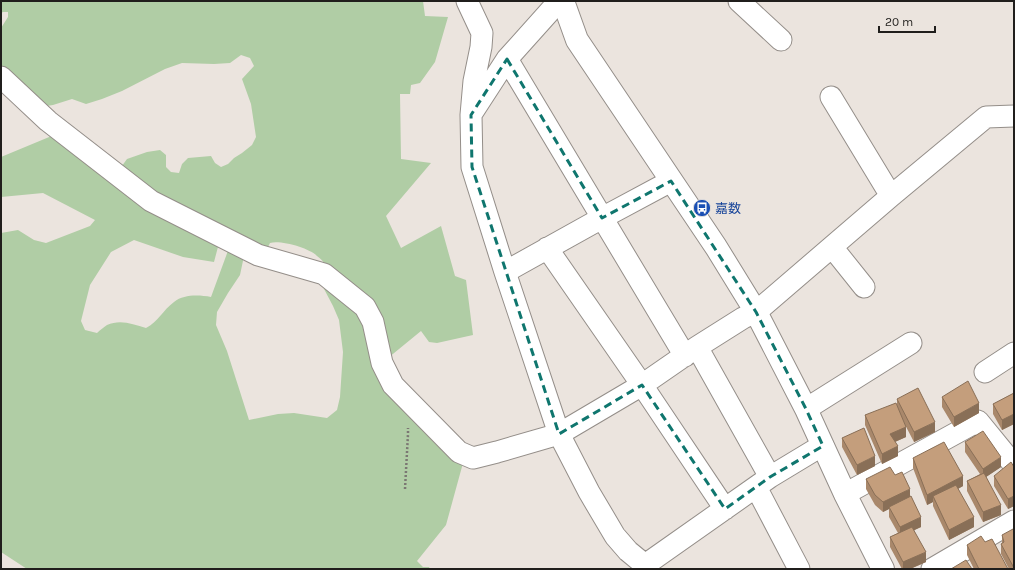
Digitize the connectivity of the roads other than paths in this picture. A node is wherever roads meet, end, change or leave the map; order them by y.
1 (466, 1) edge
2 (559, 1) edge
3 (563, 1) edge
4 (739, 1) edge
5 (781, 40) dead end
6 (508, 59) junction
7 (1, 77) edge
8 (831, 97) dead end
9 (471, 115) junction
10 (1014, 116) edge
11 (671, 181) junction
12 (891, 196) junction
13 (602, 218) junction
14 (832, 247) junction
15 (547, 248) junction
16 (505, 272) junction
17 (864, 287) dead end
18 (756, 312) junction
19 (912, 344) dead end
20 (691, 351) junction
21 (1014, 353) edge
22 (985, 372) dead end
23 (642, 385) junction
24 (806, 409) junction
25 (559, 434) junction
26 (824, 446) junction
27 (1014, 464) edge
28 (763, 482) junction
29 (846, 494) junction
30 (725, 508) junction
31 (1014, 521) edge
32 (637, 564) edge
33 (798, 569) edge
34 (883, 569) edge
35 (932, 569) edge

1 - 9 street
2 - 6 street
3 - 11 street
4 - 5 street
6 - 9 street
6 - 13 street
7 - 25 street
8 - 12 street
9 - 16 street
10 - 12 street
11 - 13 street
11 - 18 street
12 - 14 street
13 - 15 street
13 - 20 street
14 - 17 street
14 - 18 street
15 - 16 street
15 - 23 street
16 - 25 street
18 - 20 street
18 - 24 street
19 - 24 street
20 - 23 street
20 - 28 street
21 - 22 street
23 - 25 street
23 - 30 street
24 - 26 street
25 - 32 street
26 - 28 street
26 - 29 street
27 - 29 street
28 - 30 street
28 - 33 street
29 - 34 street
30 - 32 street
31 - 35 street

